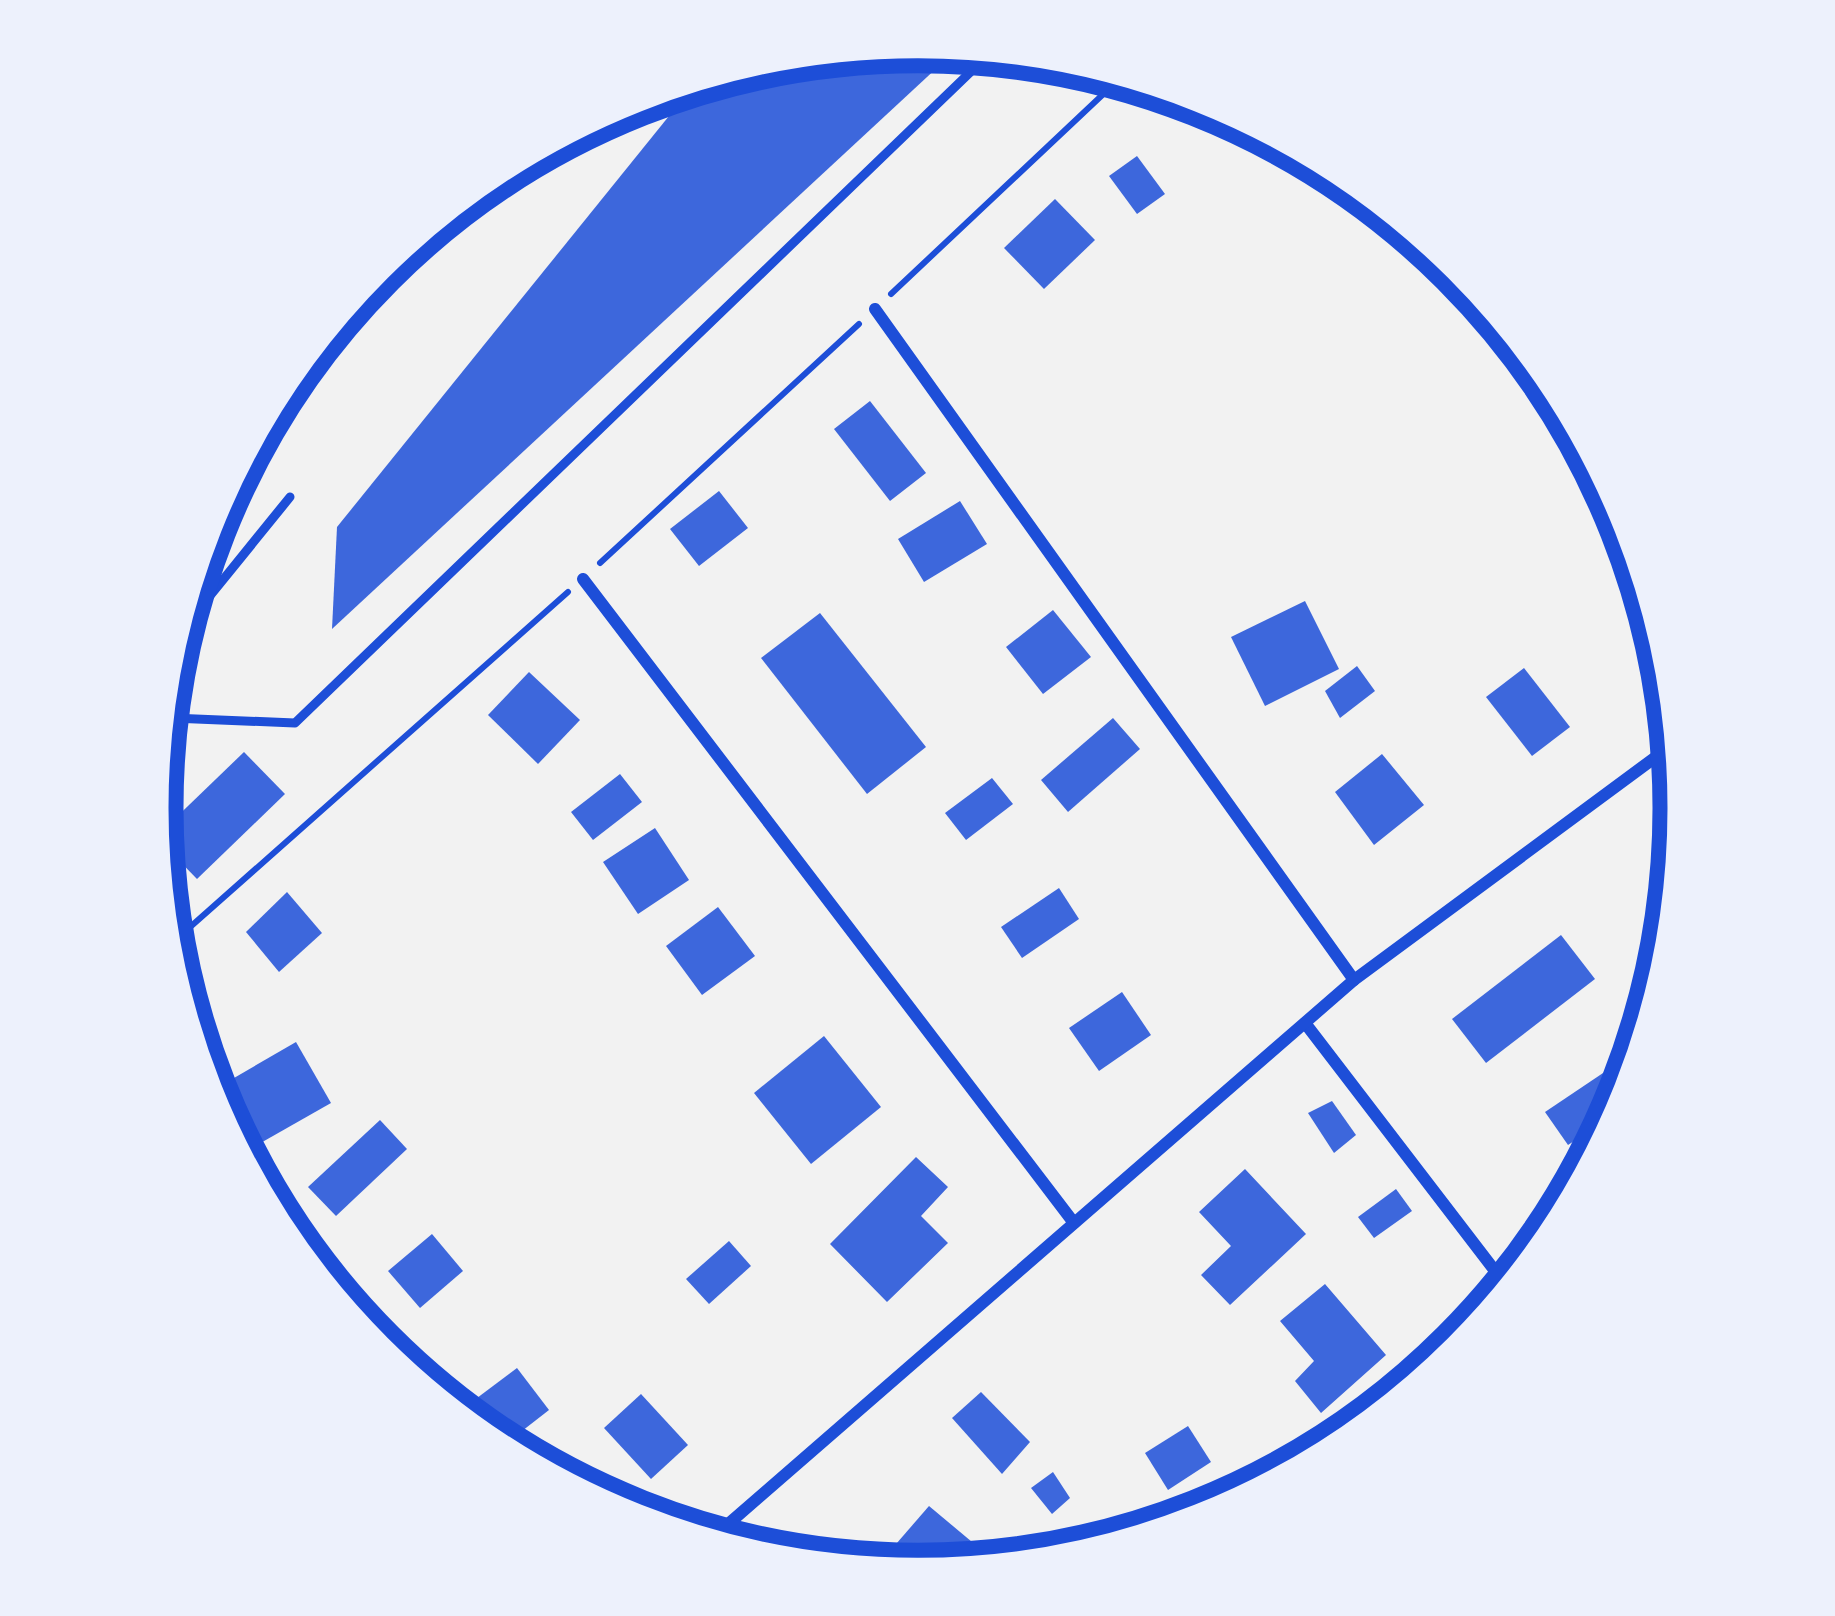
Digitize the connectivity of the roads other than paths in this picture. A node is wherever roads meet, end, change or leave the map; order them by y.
1 (975, 69) edge
2 (875, 309) road end
3 (290, 497) dead end
4 (583, 579) road end
5 (205, 603) edge
6 (181, 718) edge
7 (1658, 756) edge
8 (1354, 980) junction
9 (1305, 1023) junction
10 (1074, 1223) junction
11 (1496, 1272) edge
12 (727, 1525) edge

1 - 6 lane
2 - 8 street
3 - 5 lane
4 - 10 street
7 - 8 street
8 - 9 street
9 - 10 street
9 - 11 street
10 - 12 street

